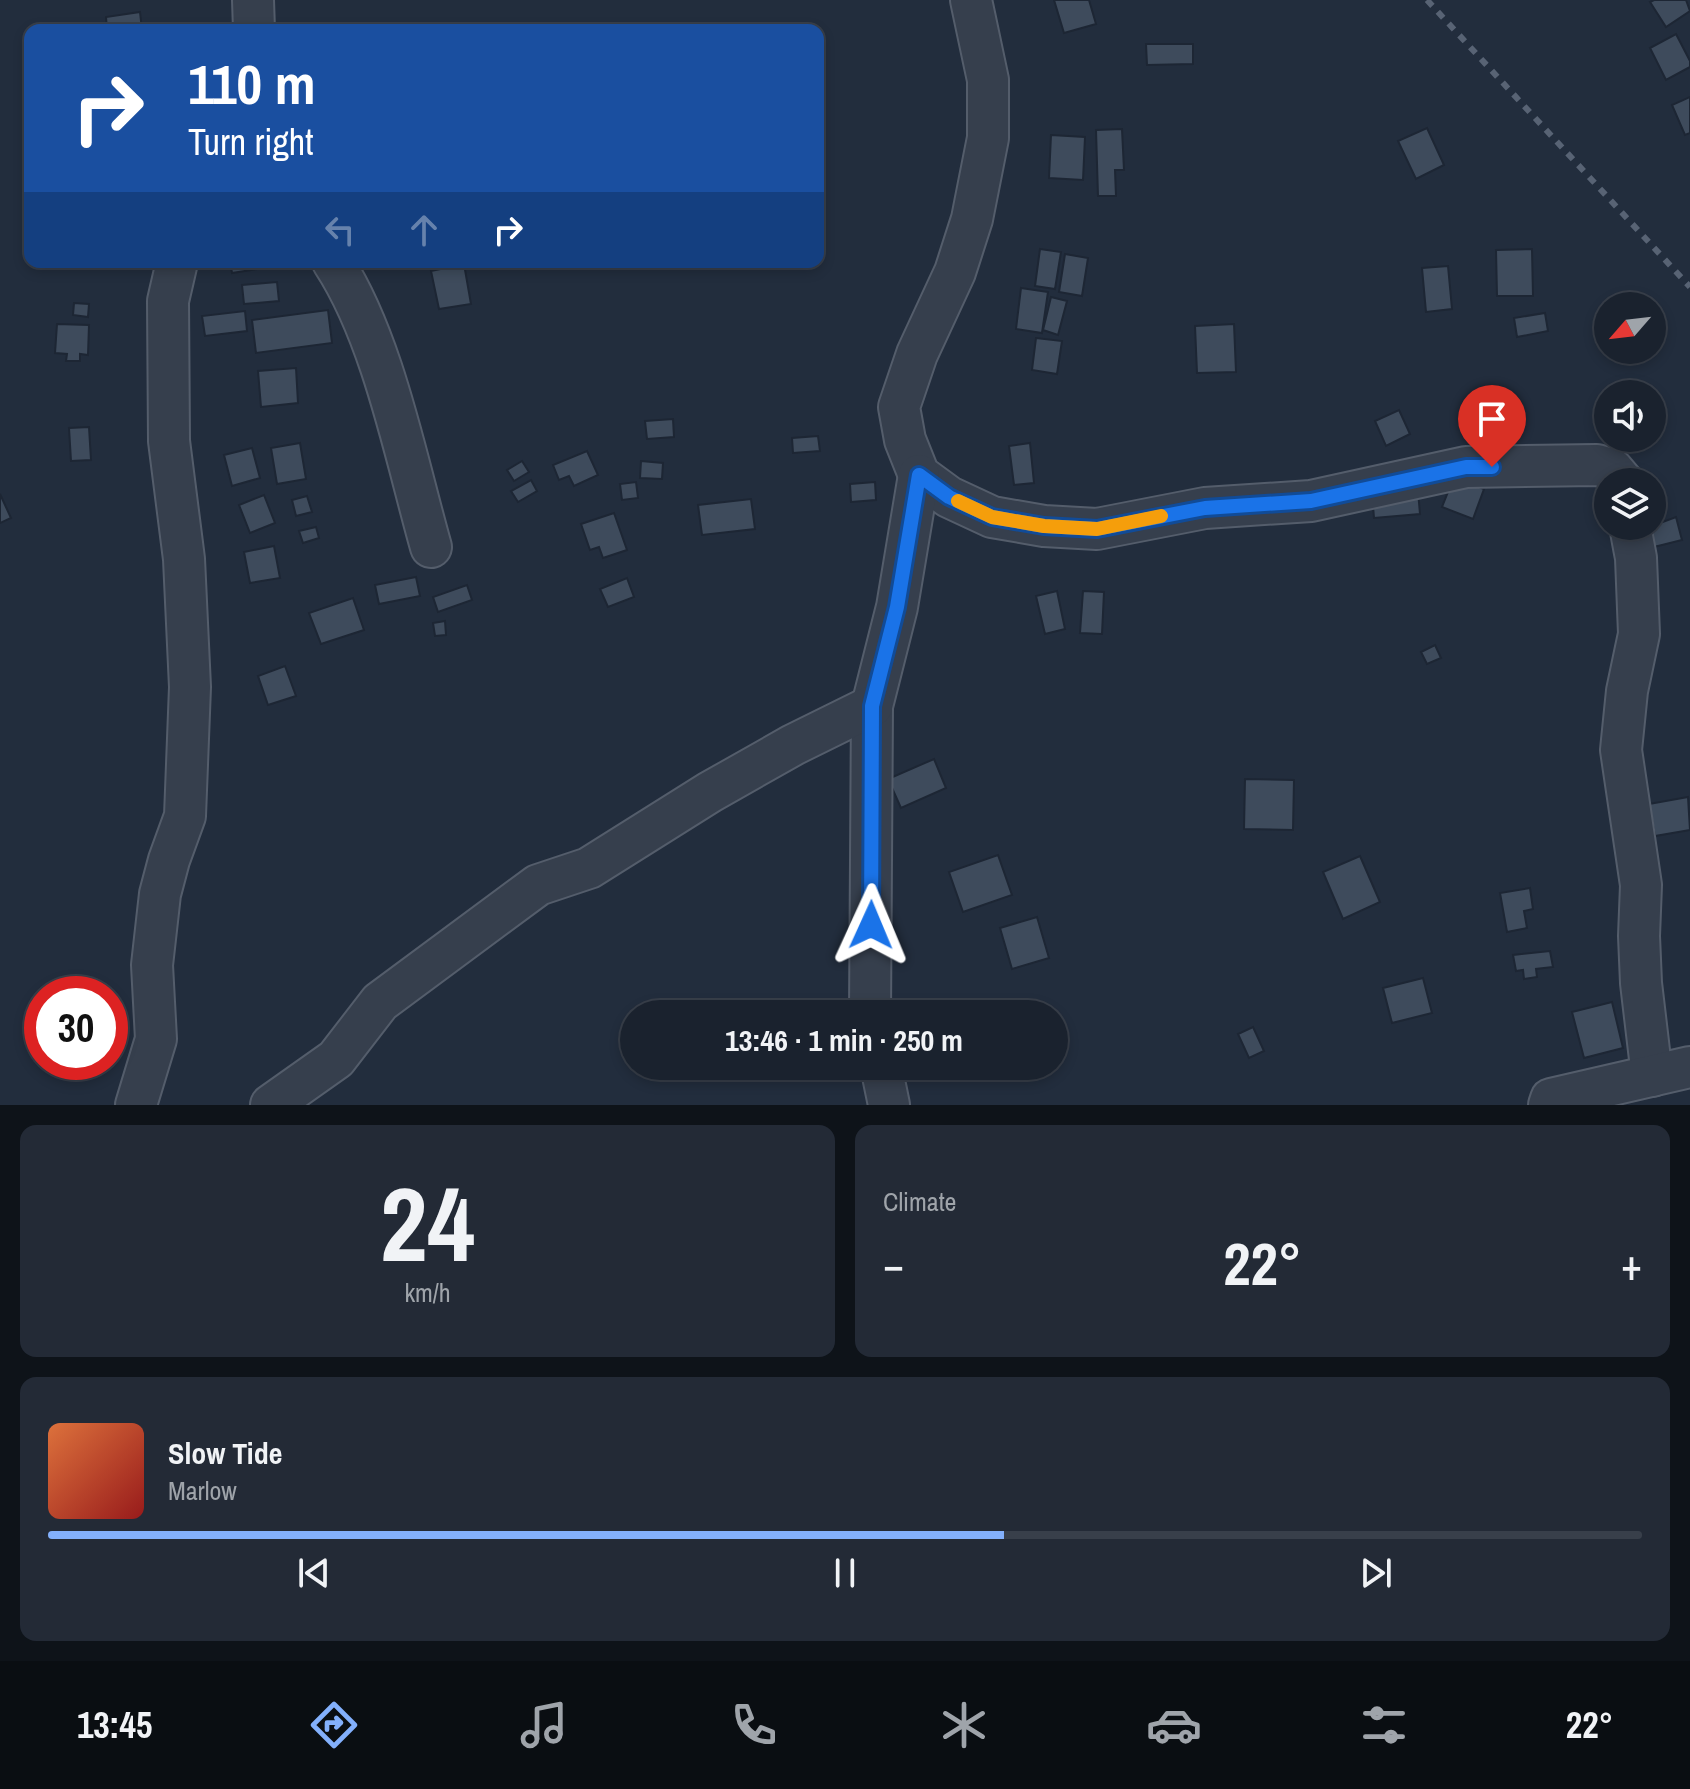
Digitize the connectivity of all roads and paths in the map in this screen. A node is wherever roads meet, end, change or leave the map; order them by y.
1 (253, 0) edge
2 (971, 0) edge
3 (254, 24) edge
4 (176, 268) edge
5 (336, 268) edge
6 (1608, 468) edge
7 (919, 475) junction
8 (1633, 540) edge
9 (431, 547) dead end
10 (872, 706) junction
11 (870, 1000) edge
12 (1690, 1067) edge
13 (1652, 1076) junction
14 (136, 1105) edge
15 (271, 1105) edge
16 (1549, 1105) edge

1 - 3 street
2 - 7 street
4 - 14 street
5 - 9 street
6 - 7 street
7 - 10 street
8 - 13 street
10 - 11 street
10 - 15 street
12 - 13 street
13 - 16 street

